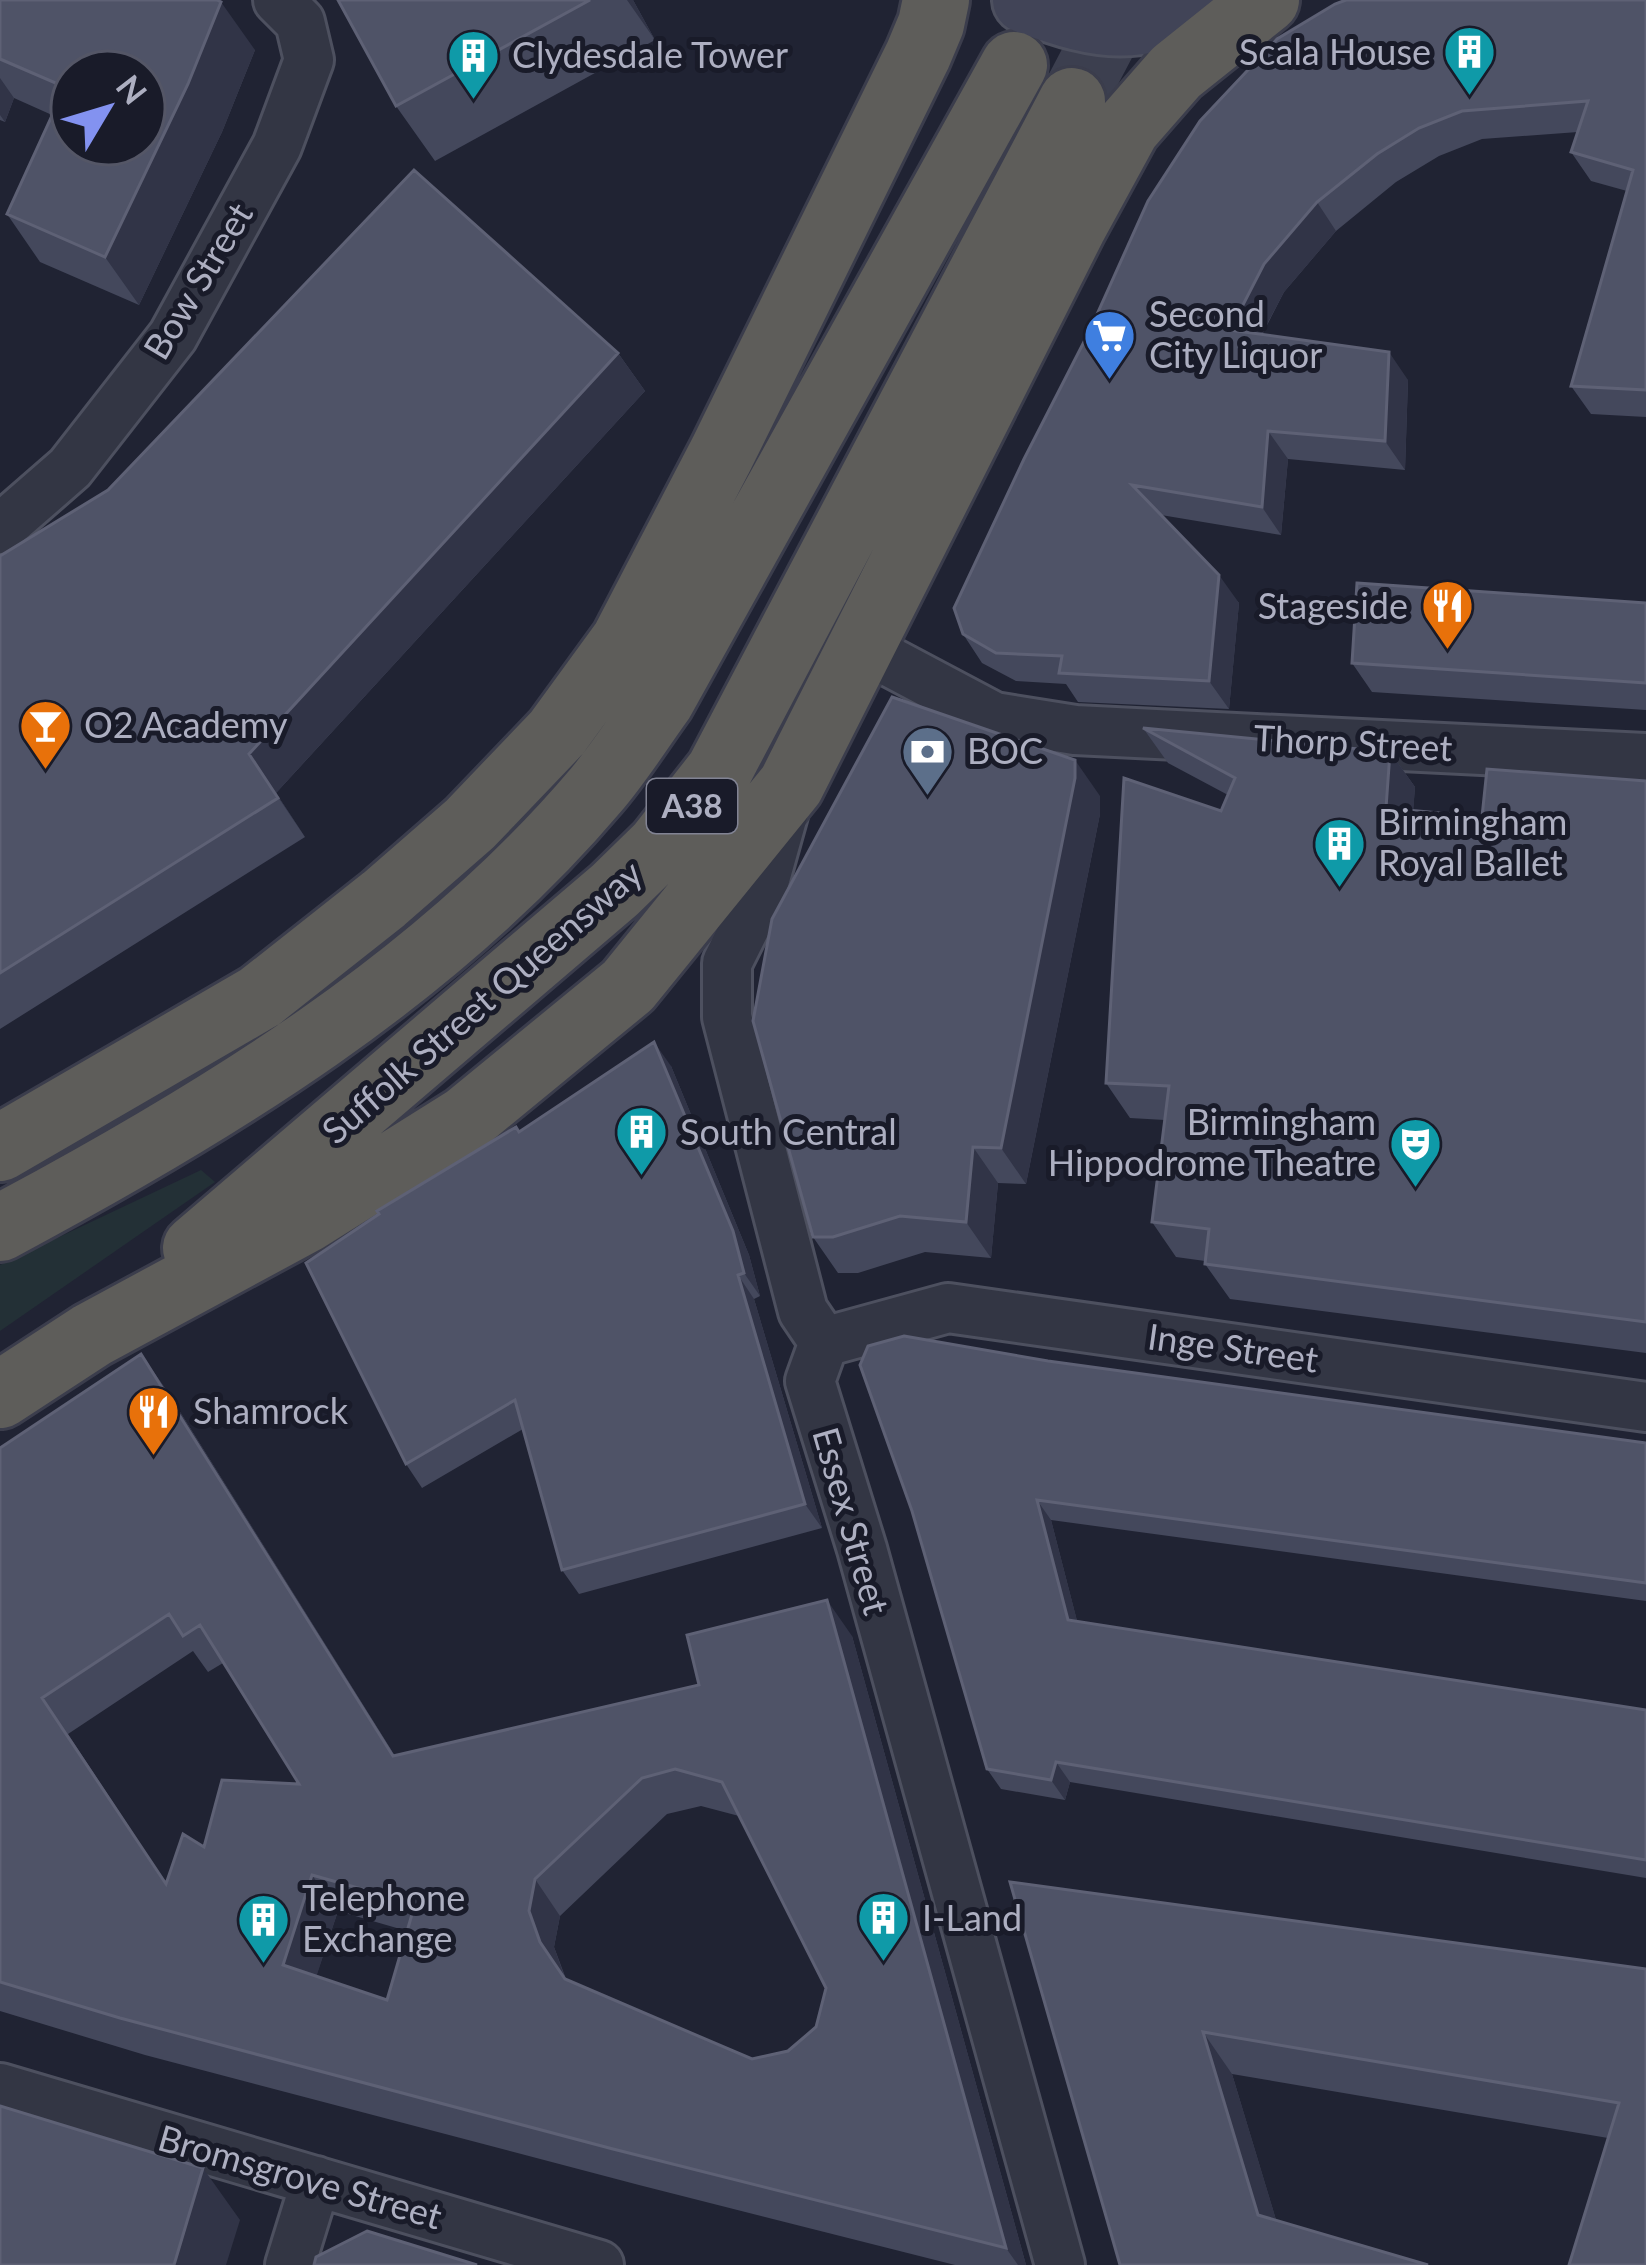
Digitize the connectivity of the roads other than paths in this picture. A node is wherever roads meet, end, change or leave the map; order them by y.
1 (278, 0) edge
2 (936, 0) edge
3 (1026, 0) edge
4 (1214, 0) edge
5 (1266, 0) edge
6 (1014, 65) tunnel mouth
7 (1072, 101) tunnel mouth
8 (0, 529) edge
9 (862, 647) junction
10 (1646, 758) edge
11 (791, 785) junction
12 (0, 1148) edge
13 (0, 1228) edge
14 (92, 1335) junction
15 (824, 1342) junction
16 (0, 1395) edge
17 (1646, 1407) edge
18 (0, 2088) edge
19 (316, 2181) junction
20 (290, 2265) edge
21 (599, 2265) edge
22 (1060, 2265) edge

1 - 8 street, Bow Street
2 - 12 highway
3 - 4 main road
5 - 9 highway
6 - 13 highway, Suffolk Street Queensway / A38
7 - 14 highway, Suffolk Street Queensway / A38
9 - 10 street, Thorp Street
9 - 11 highway
11 - 14 highway
11 - 15 street
14 - 16 highway, A38
15 - 17 street, Inge Street
15 - 22 street, Essex Street
18 - 19 street, Bromsgrove Street
19 - 20 street
19 - 21 street, Bromsgrove Street

